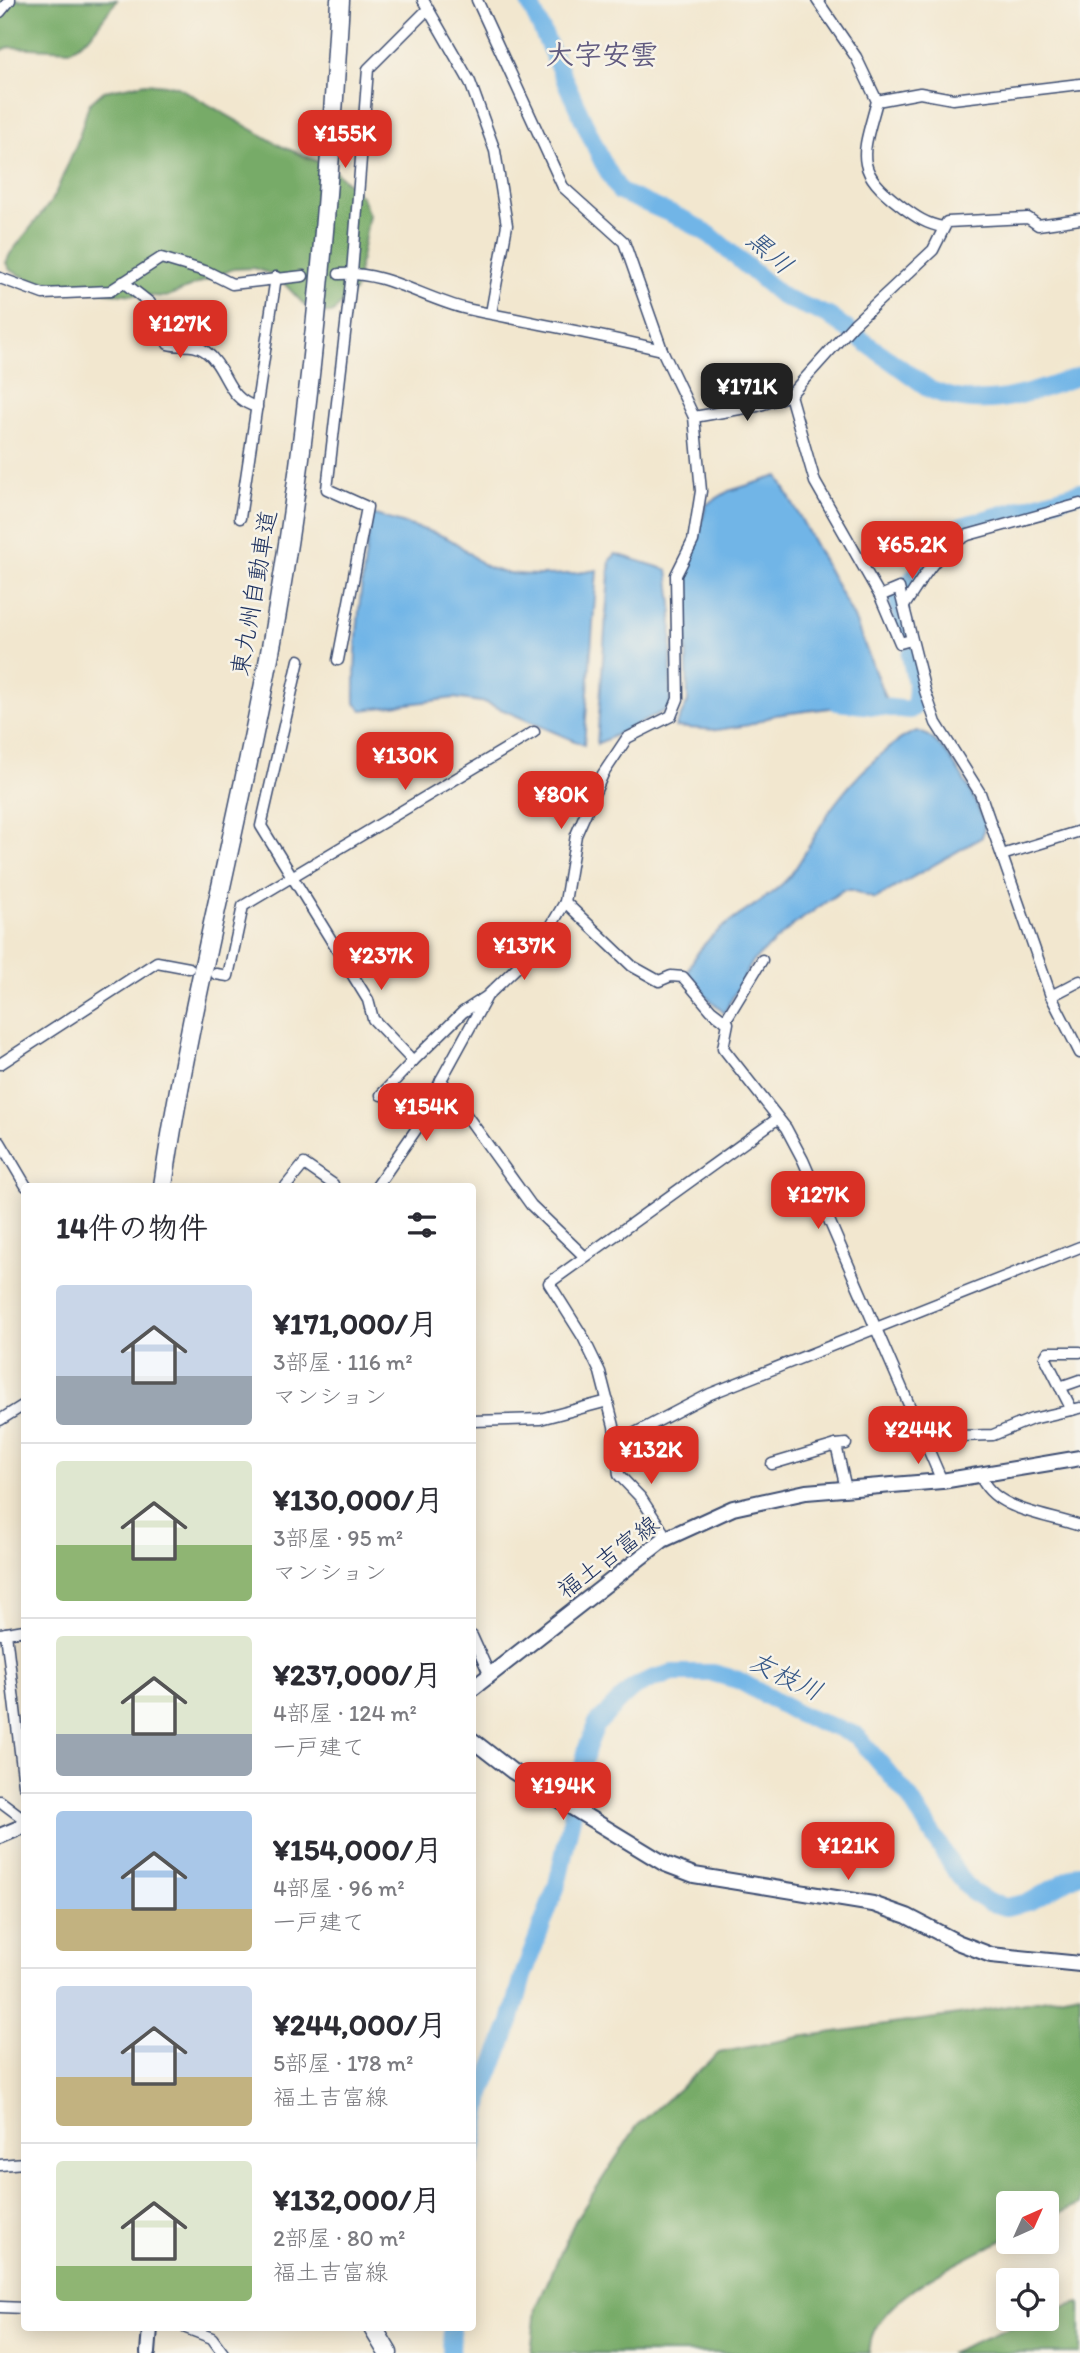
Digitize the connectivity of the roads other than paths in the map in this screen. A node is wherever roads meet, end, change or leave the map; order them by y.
1 (10, 0) edge
2 (340, 0) edge
3 (477, 0) edge
4 (817, 0) edge
5 (425, 5) edge
6 (0, 12) edge
7 (1080, 84) edge
8 (877, 101) junction
9 (1080, 219) edge
10 (943, 227) junction
11 (352, 273) junction
12 (339, 274) dead end
13 (303, 276) dead end
14 (276, 277) junction
15 (0, 278) edge
16 (123, 282) junction
17 (491, 313) junction
18 (662, 350) junction
19 (790, 395) junction
20 (257, 407) junction
21 (694, 416) junction
22 (1080, 504) edge
23 (240, 518) dead end
24 (880, 596) junction
25 (904, 606) junction
26 (911, 640) junction
27 (299, 660) dead end
28 (338, 660) dead end
29 (534, 732) dead end
30 (1080, 831) edge
31 (1002, 855) junction
32 (292, 878) junction
33 (565, 902) junction
34 (762, 960) dead end
35 (189, 968) dead end
36 (216, 974) dead end
37 (1080, 981) edge
38 (1051, 996) junction
39 (486, 997) junction
40 (725, 1021) junction
41 (1080, 1053) edge
42 (413, 1061) junction
43 (0, 1064) edge
44 (440, 1080) junction
45 (381, 1095) dead end
46 (777, 1119) junction
47 (0, 1142) edge
48 (24, 1183) edge
49 (164, 1183) edge
50 (288, 1183) edge
51 (332, 1183) edge
52 (379, 1183) edge
53 (1080, 1247) edge
54 (584, 1256) junction
55 (878, 1330) junction
56 (1080, 1352) edge
57 (1080, 1380) edge
58 (1060, 1387) junction
59 (608, 1401) junction
60 (21, 1407) edge
61 (1076, 1409) edge
62 (0, 1420) edge
63 (476, 1421) edge
64 (922, 1437) junction
65 (616, 1443) junction
66 (1080, 1458) edge
67 (772, 1464) dead end
68 (981, 1474) junction
69 (942, 1481) junction
70 (846, 1489) junction
71 (1080, 1527) edge
72 (667, 1538) junction
73 (21, 1631) edge
74 (3, 1634) edge
75 (476, 1645) edge
76 (490, 1676) junction
77 (476, 1686) edge
78 (476, 1743) edge
79 (21, 1763) edge
80 (0, 1801) edge
81 (21, 1817) edge
82 (21, 1827) edge
83 (0, 1836) edge
84 (1080, 1964) edge
85 (21, 2163) edge
86 (0, 2165) edge
87 (0, 2307) edge
88 (21, 2308) edge
89 (150, 2331) edge
90 (194, 2331) edge
91 (375, 2331) edge
92 (148, 2353) edge
93 (223, 2353) edge
94 (388, 2353) edge

1 - 6 street
2 - 49 highway, 東九州自動車道
3 - 18 street
4 - 8 street
5 - 11 street
5 - 17 street
7 - 8 street
8 - 10 street
9 - 10 street
10 - 19 street
11 - 12 street
11 - 17 street
11 - 28 street
13 - 14 street
14 - 16 street
14 - 20 street
15 - 16 street
16 - 20 street
17 - 18 street
18 - 21 street
19 - 21 street
19 - 24 street
20 - 23 street
21 - 33 street
22 - 25 street
24 - 25 street
24 - 26 street
25 - 26 street
26 - 31 street
27 - 32 street
29 - 32 street
30 - 31 street
31 - 38 street
32 - 36 street
32 - 42 street
33 - 39 street
33 - 40 street
34 - 40 street
35 - 43 street
37 - 38 street
38 - 41 street
39 - 42 street
39 - 44 street
40 - 46 street
42 - 45 street
44 - 52 street
44 - 54 street
46 - 54 street
46 - 55 street
47 - 48 street
50 - 51 street
53 - 55 street
54 - 59 street
55 - 64 street
55 - 65 street
56 - 58 street
57 - 58 street
58 - 61 street
59 - 63 street
59 - 65 street
60 - 62 street
61 - 64 street
64 - 69 street
65 - 72 street
66 - 68 main road, 福土吉富線
67 - 70 street
68 - 69 main road, 福土吉富線
68 - 71 street
69 - 70 main road, 福土吉富線
70 - 72 main road, 福土吉富線
72 - 76 main road, 福土吉富線
73 - 74 street
74 - 79 street
75 - 76 street
76 - 77 main road, 福土吉富線
78 - 84 main road
80 - 81 street
82 - 83 main road
85 - 86 street
87 - 88 street
89 - 92 main road
90 - 93 street
91 - 94 highway

